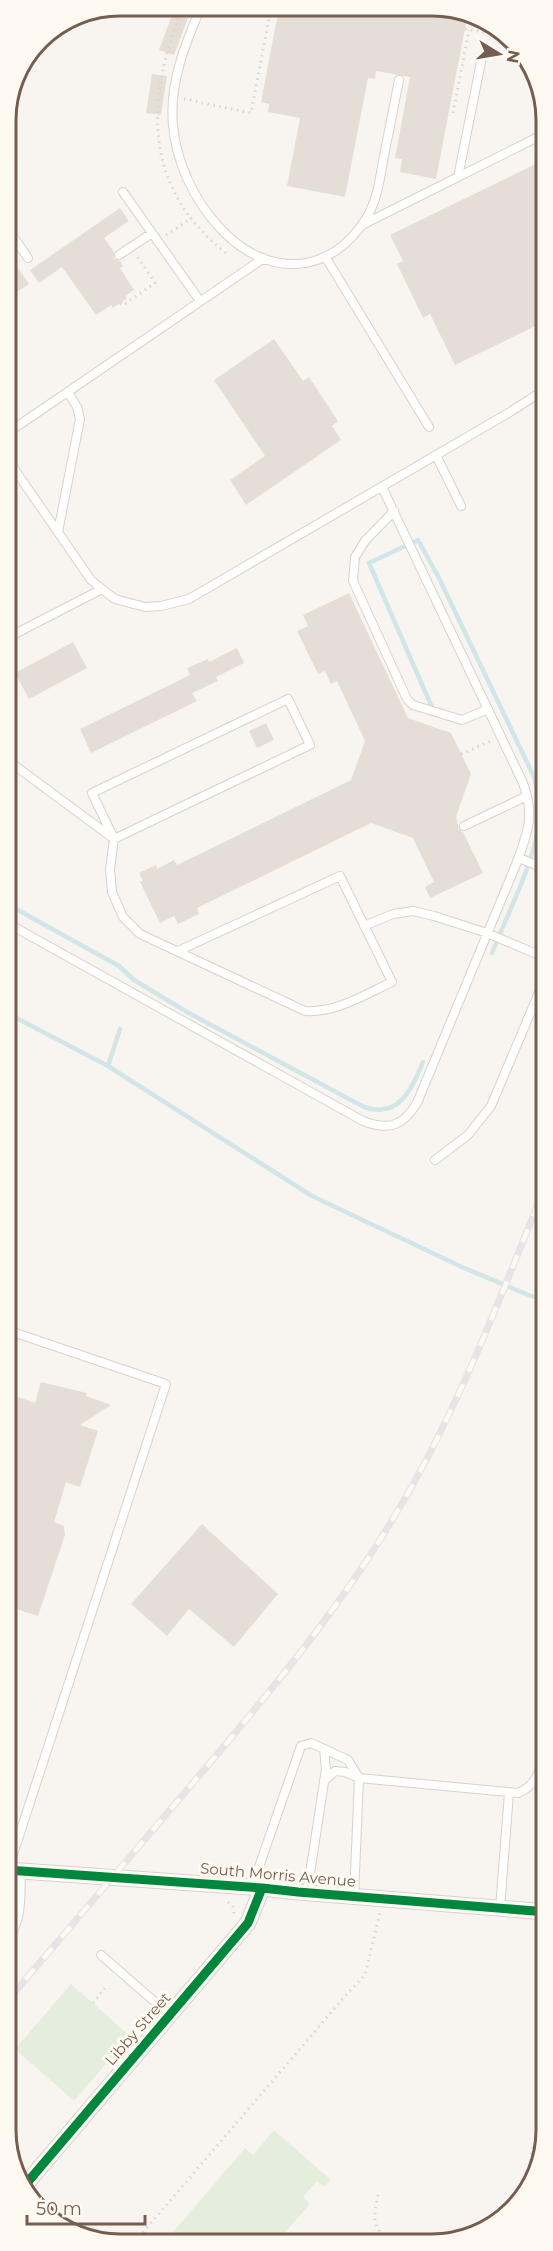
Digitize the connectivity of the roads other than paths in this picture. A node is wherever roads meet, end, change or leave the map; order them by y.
1 (197, 16) edge
2 (482, 57) dead end
3 (399, 80) dead end
4 (537, 138) edge
5 (458, 177) junction
6 (123, 192) dead end
7 (361, 226) junction
8 (152, 233) junction
9 (17, 242) edge
10 (119, 255) dead end
11 (28, 258) dead end
12 (264, 258) junction
13 (326, 258) junction
14 (200, 301) junction
15 (68, 392) junction
16 (537, 395) edge
17 (17, 427) edge
18 (429, 427) dead end
19 (436, 455) junction
20 (17, 473) edge
21 (382, 487) junction
22 (461, 506) dead end
23 (394, 512) junction
24 (58, 532) junction
25 (102, 589) junction
26 (17, 634) edge
27 (488, 709) junction
28 (17, 767) edge
29 (527, 796) junction
30 (464, 826) dead end
31 (114, 839) junction
32 (519, 858) junction
33 (537, 865) edge
34 (364, 926) junction
35 (17, 928) edge
36 (488, 933) junction
37 (178, 951) junction
38 (537, 954) edge
39 (537, 998) edge
40 (435, 1160) dead end
41 (16, 1333) edge
42 (324, 1749) junction
43 (359, 1778) junction
44 (536, 1779) edge
45 (324, 1781) junction
46 (509, 1793) junction
47 (16, 1857) edge
48 (16, 1870) edge
49 (257, 1887) junction
50 (307, 1893) junction
51 (16, 1894) edge
52 (354, 1897) junction
53 (500, 1908) junction
54 (19, 1910) joint
55 (536, 1911) edge
56 (16, 1924) edge
57 (101, 1955) dead end
58 (170, 2015) junction
59 (29, 2180) edge

1 - 12 lane
2 - 5 lane
3 - 7 lane
4 - 5 lane
5 - 7 lane
6 - 8 lane
7 - 13 lane
8 - 10 lane
8 - 14 lane
9 - 11 lane
12 - 13 lane
12 - 14 lane
13 - 18 lane
14 - 15 lane
15 - 17 lane
15 - 24 lane
16 - 19 lane
19 - 21 lane
19 - 22 lane
20 - 24 lane
21 - 23 lane
21 - 25 lane
23 - 27 lane
23 - 27 lane
24 - 25 lane
25 - 26 lane
27 - 29 lane
28 - 31 lane
29 - 30 lane
29 - 32 lane
31 - 31 lane
31 - 37 lane
32 - 33 lane
32 - 36 lane
34 - 36 lane
34 - 37 lane
34 - 37 lane
35 - 36 lane
36 - 38 lane
39 - 40 lane
41 - 47 lane
42 - 43 lane
42 - 45 lane
42 - 49 lane
43 - 45 lane
43 - 46 lane
43 - 52 lane
44 - 46 lane
45 - 50 lane
46 - 53 lane
48 - 49 street, South Morris Avenue
49 - 50 street, South Morris Avenue
49 - 58 street, Libby Street
50 - 52 street, South Morris Avenue
51 - 54 lane
52 - 53 street, South Morris Avenue
53 - 55 street, South Morris Avenue
54 - 56 lane
57 - 58 lane
58 - 59 street, Libby Street

